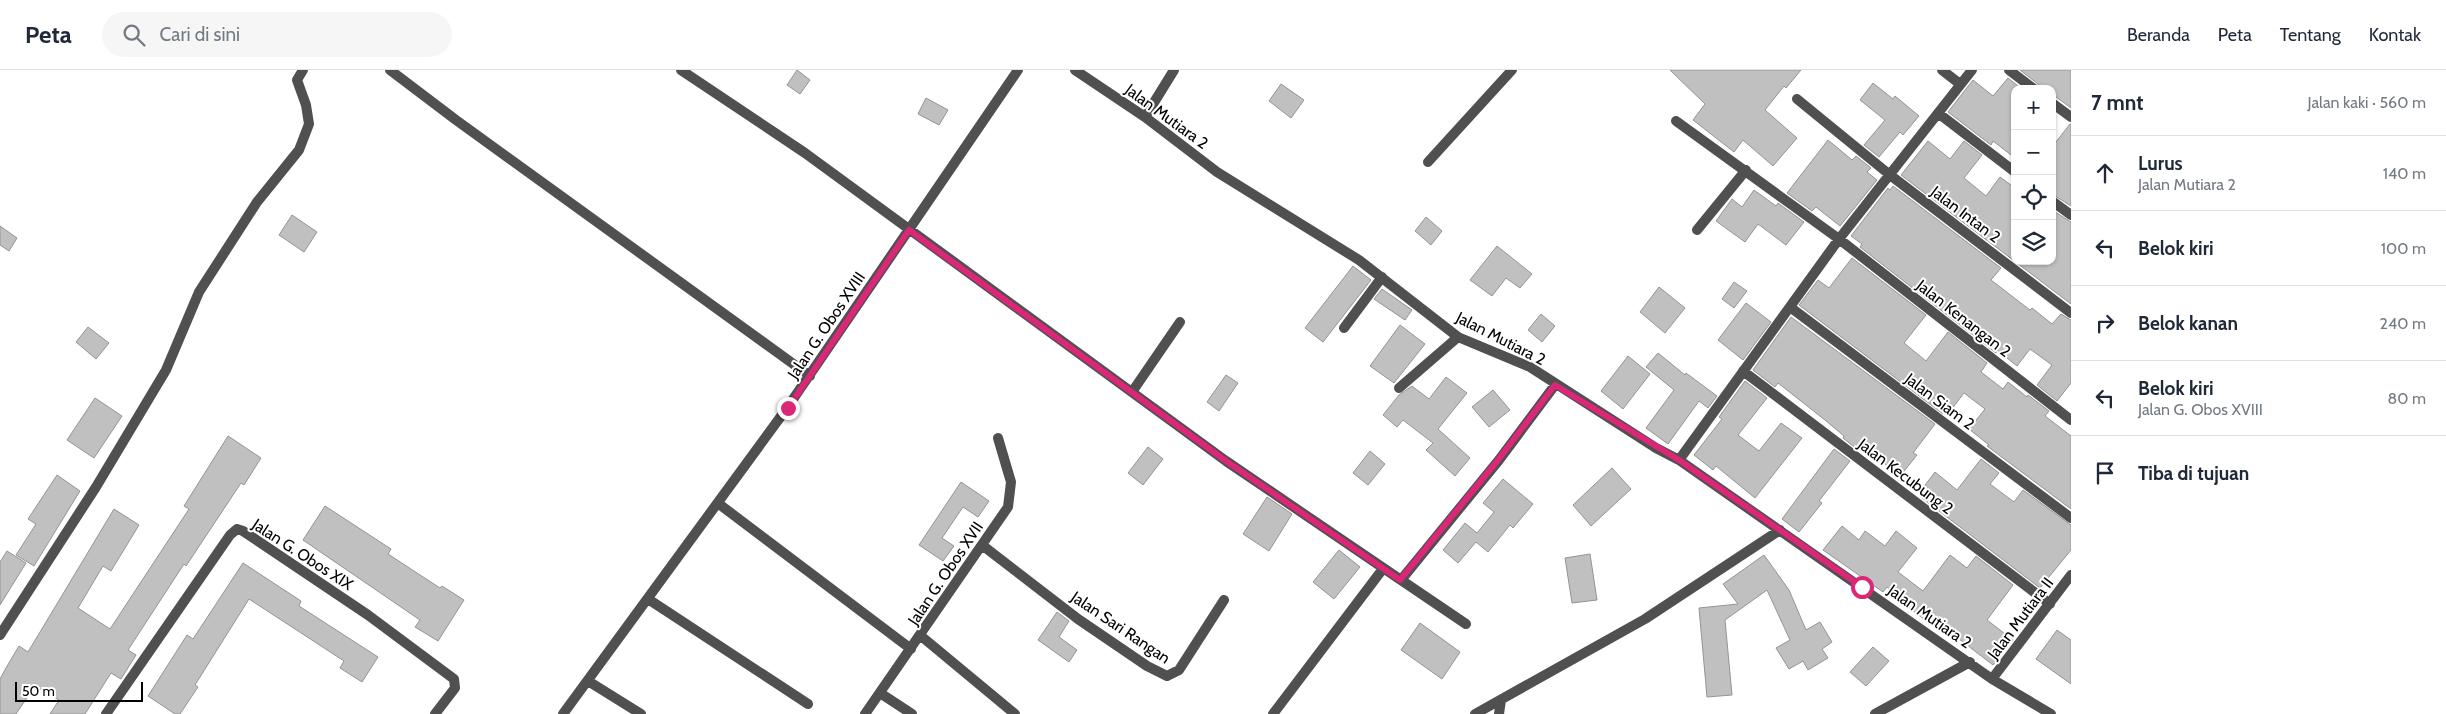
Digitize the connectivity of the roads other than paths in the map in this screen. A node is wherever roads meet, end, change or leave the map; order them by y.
1 (303, 70) edge
2 (390, 70) edge
3 (682, 70) edge
4 (1018, 70) edge
5 (1075, 70) edge
6 (1174, 70) edge
7 (1512, 70) edge
8 (1942, 70) edge
9 (1972, 70) edge
10 (2009, 70) edge
11 (1960, 84) junction
12 (2029, 85) edge
13 (1797, 99) dead end
14 (2056, 106) edge
15 (1938, 113) junction
16 (1146, 117) junction
17 (2071, 117) edge
18 (1676, 120) dead end
19 (1428, 162) dead end
20 (2011, 169) edge
21 (1746, 170) junction
22 (1890, 175) junction
23 (2056, 204) edge
24 (2071, 215) edge
25 (909, 230) junction
26 (1697, 230) dead end
27 (1840, 239) junction
28 (1382, 277) junction
29 (1790, 307) junction
30 (2071, 313) edge
31 (1180, 322) dead end
32 (1344, 328) dead end
33 (1458, 337) junction
34 (1743, 371) junction
35 (810, 376) junction
36 (1555, 385) junction
37 (1399, 388) dead end
38 (1132, 392) junction
39 (2071, 420) edge
40 (998, 438) dead end
41 (1679, 460) junction
42 (719, 504) junction
43 (2071, 518) edge
44 (1780, 530) junction
45 (982, 545) junction
46 (1382, 570) junction
47 (2071, 575) edge
48 (1400, 580) junction
49 (648, 599) junction
50 (1224, 600) dead end
51 (2050, 604) junction
52 (1466, 624) dead end
53 (0, 635) edge
54 (920, 636) junction
55 (911, 649) junction
56 (1970, 662) junction
57 (1992, 679) junction
58 (588, 681) junction
59 (880, 693) junction
60 (1501, 700) junction
61 (808, 704) dead end
62 (868, 713) edge
63 (106, 714) edge
64 (435, 714) edge
65 (563, 714) edge
66 (641, 714) edge
67 (912, 714) edge
68 (1015, 714) edge
69 (1273, 714) edge
70 (1474, 714) edge
71 (1499, 714) edge
72 (1875, 714) edge
73 (2051, 714) edge

1 - 53 street
2 - 35 street
3 - 25 street
4 - 25 street, Jalan G. Obos XVIII
5 - 16 street, Jalan Mutiara 2
6 - 16 street
7 - 19 street
8 - 11 street
9 - 11 street
10 - 12 street
11 - 15 street
13 - 22 street, Jalan Intan 2
14 - 17 street
15 - 20 street
15 - 22 street
16 - 28 street, Jalan Mutiara 2
18 - 21 street, Jalan Kenangan 2
21 - 26 street
21 - 27 street, Jalan Kenangan 2
22 - 27 street
22 - 30 street, Jalan Intan 2
23 - 24 street
25 - 35 street, Jalan G. Obos XVIII
25 - 38 street
27 - 29 street
27 - 39 street, Jalan Kenangan 2
28 - 32 street
28 - 33 street, Jalan Mutiara 2
29 - 34 street
29 - 43 street, Jalan Siam 2
31 - 38 street
33 - 36 street, Jalan Mutiara 2
33 - 37 street
34 - 41 street
34 - 51 street, Jalan Kecubung 2
35 - 42 street, Jalan G. Obos XVIII
36 - 41 street, Jalan Mutiara 2
36 - 48 street
38 - 46 street
40 - 45 street, Jalan G. Obos XVII
41 - 44 street, Jalan Mutiara 2
42 - 49 street, Jalan G. Obos XVIII
42 - 55 street
44 - 56 street, Jalan Mutiara 2
44 - 60 street
45 - 50 street, Jalan Sari Rangan
45 - 54 street, Jalan G. Obos XVII
46 - 48 street
46 - 69 street
47 - 51 street, Jalan Mutiara II
48 - 52 street
49 - 58 street, Jalan G. Obos XVIII
49 - 61 street
51 - 57 street, Jalan Mutiara II
54 - 55 street, Jalan G. Obos XVII
54 - 68 street
55 - 59 street, Jalan G. Obos XVII
56 - 57 street, Jalan Mutiara 2
56 - 72 street
57 - 73 street, Jalan Mutiara 2
58 - 65 street, Jalan G. Obos XVIII
58 - 66 street
59 - 62 street, Jalan G. Obos XVII
59 - 67 street
60 - 70 street
60 - 71 street
63 - 64 street, Jalan G. Obos XIX

